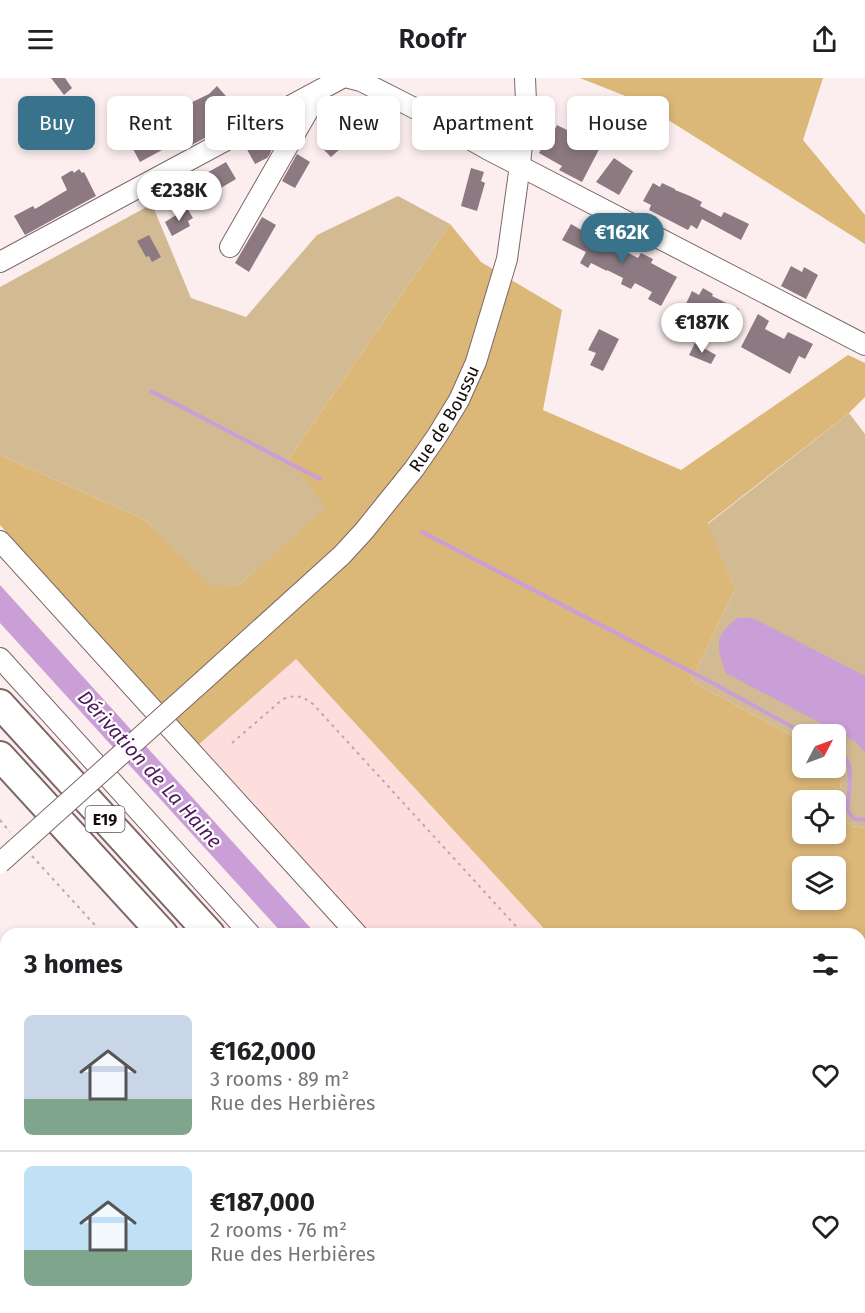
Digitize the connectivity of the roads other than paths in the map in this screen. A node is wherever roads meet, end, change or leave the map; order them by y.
1 (342, 78) edge
2 (349, 78) edge
3 (525, 78) edge
4 (320, 90) junction
5 (520, 165) junction
6 (230, 248) dead end
7 (0, 262) edge
8 (865, 345) edge
9 (0, 541) edge
10 (0, 658) edge
11 (0, 704) edge
12 (0, 756) edge
13 (0, 863) edge
14 (158, 928) edge
15 (205, 928) edge
16 (245, 928) edge
17 (352, 928) edge

1 - 4 street
2 - 5 street
3 - 5 street, Rue de Boussu
4 - 6 street
4 - 7 street
5 - 8 street
5 - 13 street, Rue de Boussu, bridge
9 - 17 street
10 - 16 street
11 - 15 highway, E19
12 - 14 highway, E19

